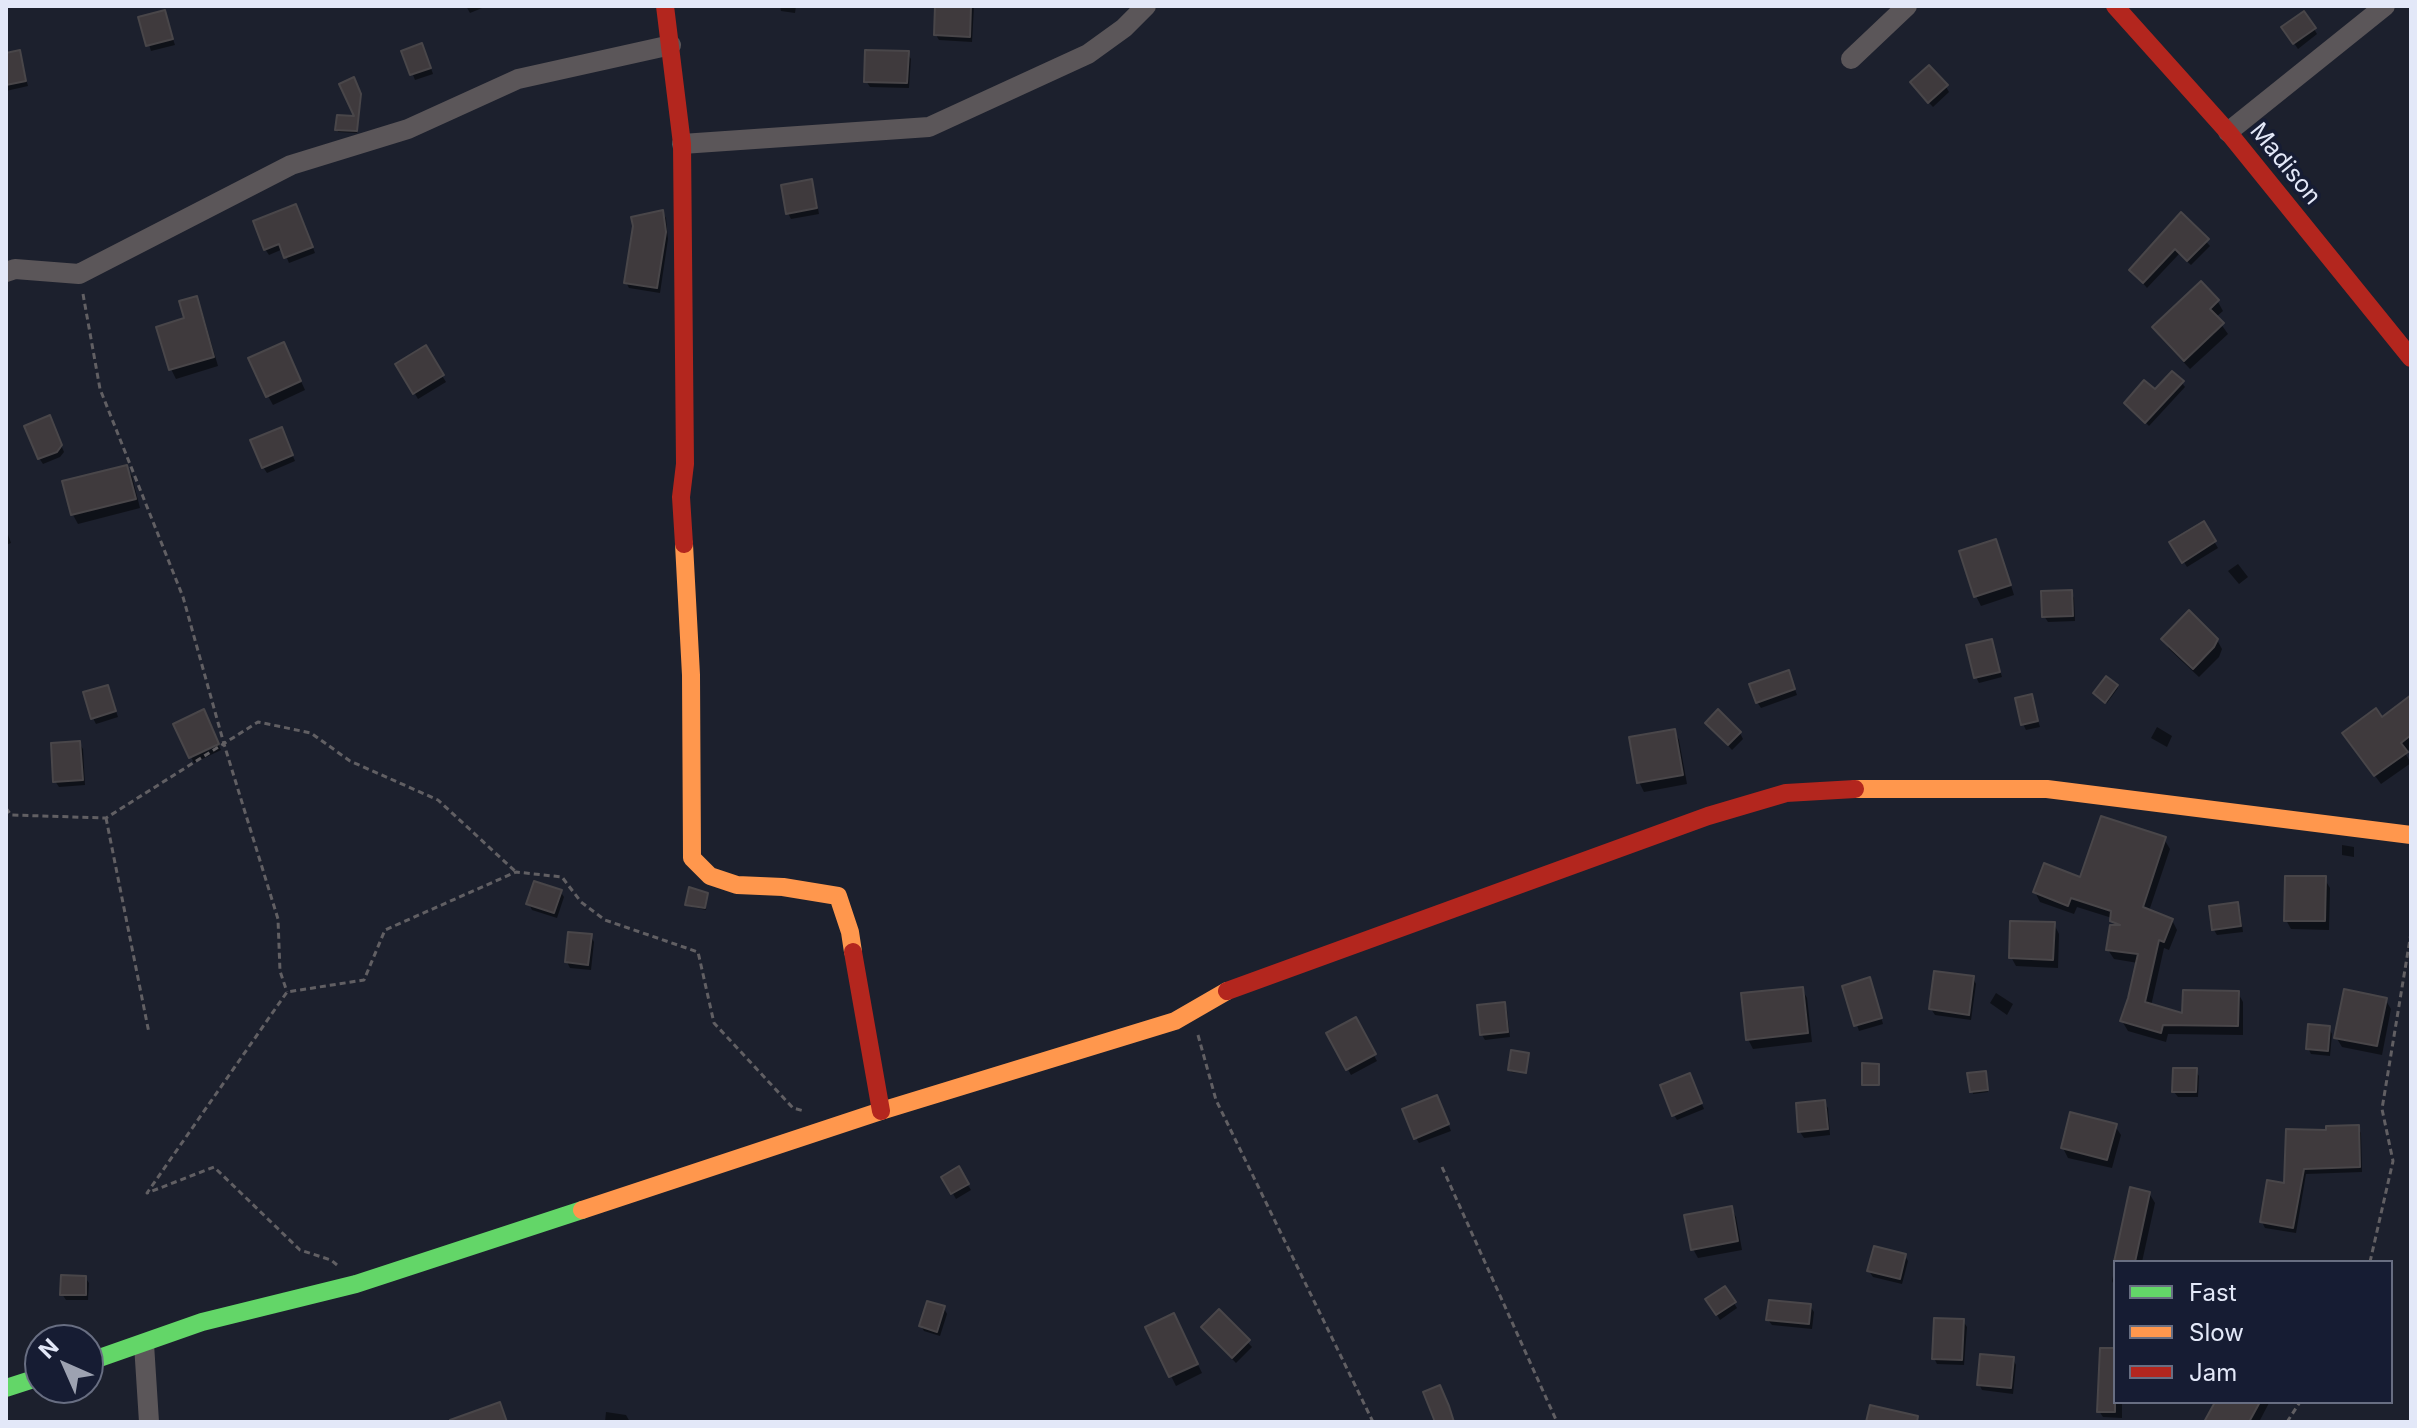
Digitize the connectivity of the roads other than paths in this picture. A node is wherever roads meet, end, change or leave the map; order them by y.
1 (665, 6) edge
2 (1146, 6) edge
3 (1907, 6) edge
4 (2115, 6) edge
5 (2385, 6) edge
6 (671, 45) junction
7 (1851, 59) dead end
8 (2228, 132) junction
9 (682, 144) junction
10 (6, 272) edge
11 (2411, 358) edge
12 (2411, 835) edge
13 (881, 1111) junction
14 (144, 1344) junction
15 (104, 1357) edge
16 (149, 1422) edge

1 - 6 street
2 - 9 street
3 - 7 street
4 - 8 street, Madison
5 - 8 street
6 - 9 street
6 - 10 street
8 - 11 street, Madison
9 - 13 street
12 - 13 street
13 - 14 street
14 - 15 street
14 - 16 street

